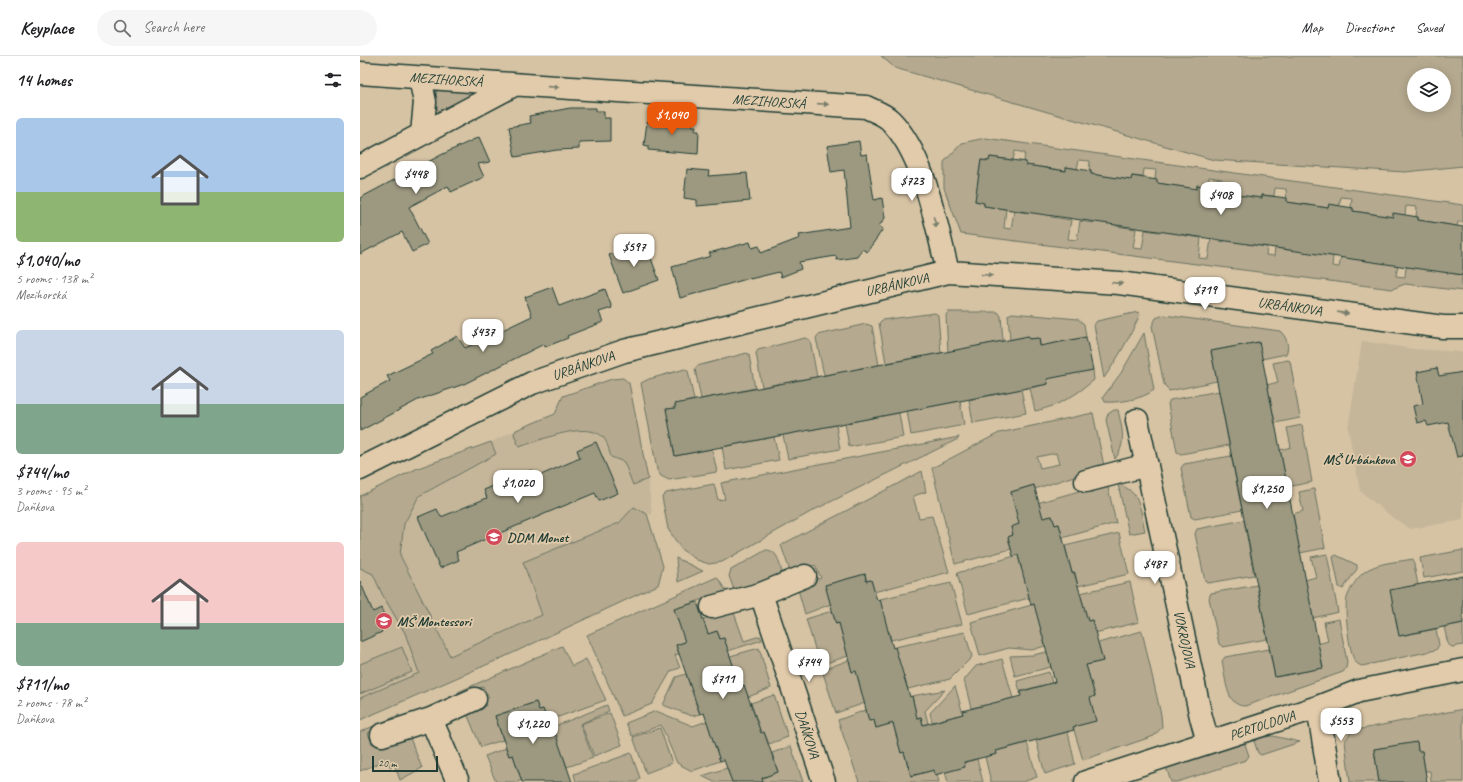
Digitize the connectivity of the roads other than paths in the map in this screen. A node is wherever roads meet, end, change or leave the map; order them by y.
1 (360, 73) edge
2 (420, 78) junction
3 (514, 84) junction
4 (422, 134) junction
5 (360, 167) edge
6 (948, 272) junction
7 (1463, 327) edge
8 (1137, 420) dead end
9 (1147, 465) junction
10 (360, 469) edge
11 (1086, 481) dead end
12 (805, 576) dead end
13 (761, 594) junction
14 (712, 607) dead end
15 (1463, 670) edge
16 (475, 699) dead end
17 (1318, 707) junction
18 (431, 719) junction
19 (382, 734) dead end
20 (1208, 742) junction
21 (458, 782) edge
22 (824, 782) edge
23 (1086, 782) edge
24 (1330, 782) edge

1 - 2 street, MEZIHORSKÁ
2 - 3 street, MEZIHORSKÁ
2 - 4 street
3 - 4 street
3 -> 6 street, MEZIHORSKÁ
4 - 5 street
6 -> 7 street, URBÁNKOVA
6 - 10 street, URBÁNKOVA
8 - 9 street, VOKROJOVA
9 - 11 street
9 - 20 street, VOKROJOVA
12 - 13 street
13 - 14 street
13 - 22 street, DAŇKOVA
15 - 17 street, PERTOLDOVA
16 - 18 street
17 - 20 street, PERTOLDOVA
17 - 24 street
18 - 19 street
18 - 21 street
20 - 23 street, PERTOLDOVA

